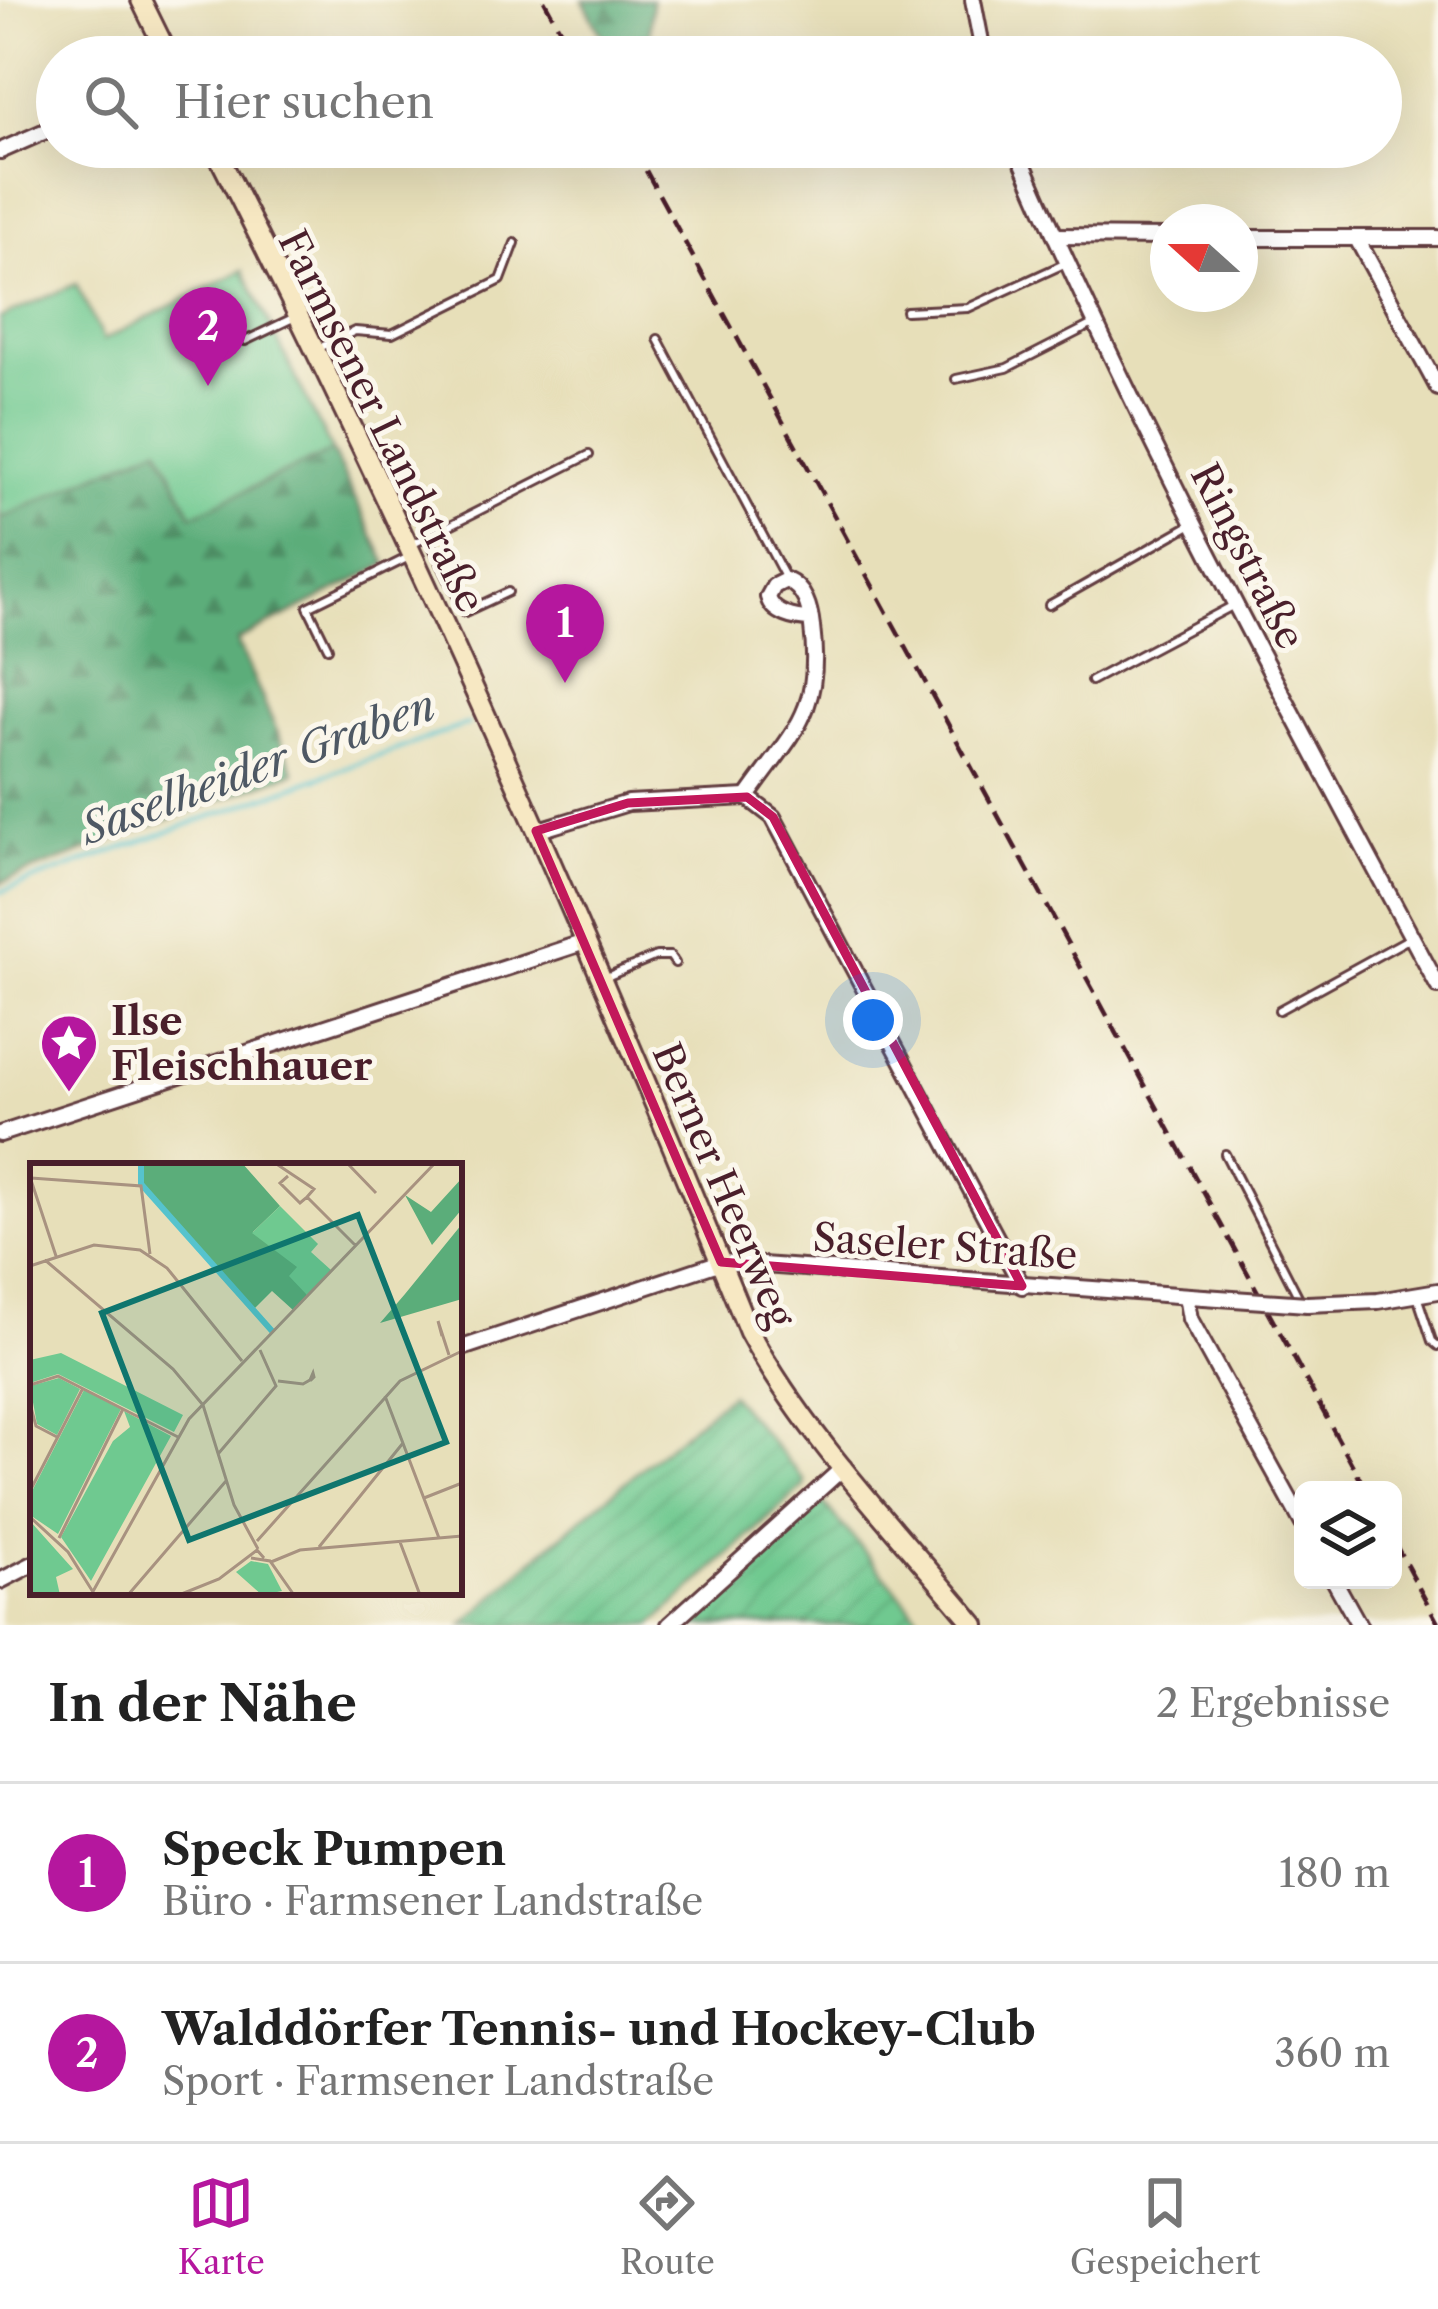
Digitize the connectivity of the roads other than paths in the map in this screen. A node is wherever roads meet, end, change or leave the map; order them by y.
1 (141, 0) edge
2 (973, 0) edge
3 (159, 36) edge
4 (980, 36) edge
5 (36, 135) edge
6 (0, 151) edge
7 (224, 168) edge
8 (1025, 168) edge
9 (1054, 236) junction
10 (1150, 237) edge
11 (1258, 238) edge
12 (1357, 238) junction
13 (1438, 238) edge
14 (515, 243) dead end
15 (1067, 262) junction
16 (906, 311) dead end
17 (297, 317) junction
18 (1096, 322) junction
19 (658, 339) dead end
20 (245, 340) dead end
21 (314, 350) junction
22 (956, 379) dead end
23 (1438, 388) edge
24 (589, 455) dead end
25 (1193, 523) junction
26 (428, 537) junction
27 (410, 551) junction
28 (786, 580) junction
29 (508, 592) dead end
30 (1234, 604) junction
31 (1048, 605) dead end
32 (811, 619) junction
33 (328, 648) dead end
34 (1091, 681) dead end
35 (489, 724) joint
36 (747, 796) junction
37 (536, 831) junction
38 (1412, 937) junction
39 (585, 942) junction
40 (674, 963) dead end
41 (601, 980) junction
42 (1438, 986) edge
43 (1279, 1010) dead end
44 (0, 1135) edge
45 (1226, 1154) dead end
46 (721, 1262) junction
47 (1022, 1286) junction
48 (1438, 1291) edge
49 (1186, 1296) junction
50 (1417, 1296) junction
51 (1304, 1304) junction
52 (1438, 1346) edge
53 (462, 1348) edge
54 (844, 1467) junction
55 (1294, 1508) edge
56 (30, 1566) edge
57 (0, 1581) edge
58 (1339, 1589) edge
59 (669, 1625) edge
60 (975, 1625) edge
61 (1359, 1625) edge

1 - 3 main road
2 - 4 street
5 - 6 street
7 - 17 main road, Farmsener Landstraße
8 - 9 street, Ringstraße
9 - 10 street
9 - 15 street, Ringstraße
11 - 12 street
12 - 13 street
12 - 23 street
14 - 21 lane
15 - 16 lane
15 - 18 street, Ringstraße
17 - 20 lane
17 - 21 main road, Farmsener Landstraße
18 - 22 lane
18 - 25 street, Ringstraße
19 - 28 lane
21 - 27 main road, Farmsener Landstraße
24 - 26 lane
25 - 30 street, Ringstraße
25 - 31 lane
26 - 27 lane
26 - 29 lane
27 - 33 lane
27 - 35 main road, Farmsener Landstraße
28 - 32 street
28 - 32 street
30 - 34 lane
30 - 38 street, Ringstraße
32 - 36 street
35 - 37 main road, Berner Heerweg
36 - 37 street
36 - 47 street
37 - 39 main road, Berner Heerweg
38 - 42 street, Ringstraße
38 - 43 lane
39 - 41 main road, Berner Heerweg
39 - 44 street
40 - 41 lane
41 - 46 main road, Berner Heerweg
45 - 51 lane
46 - 47 street, Saseler Straße
46 - 53 street, Saseler Straße
46 - 54 main road, Berner Heerweg
47 - 49 street, Saseler Straße
48 - 50 street, Saseler Straße
49 - 51 street, Saseler Straße, bridge
49 - 55 street
50 - 51 street, Saseler Straße
50 - 52 lane
54 - 59 street
54 - 60 main road, Berner Heerweg
56 - 57 street
58 - 61 street

